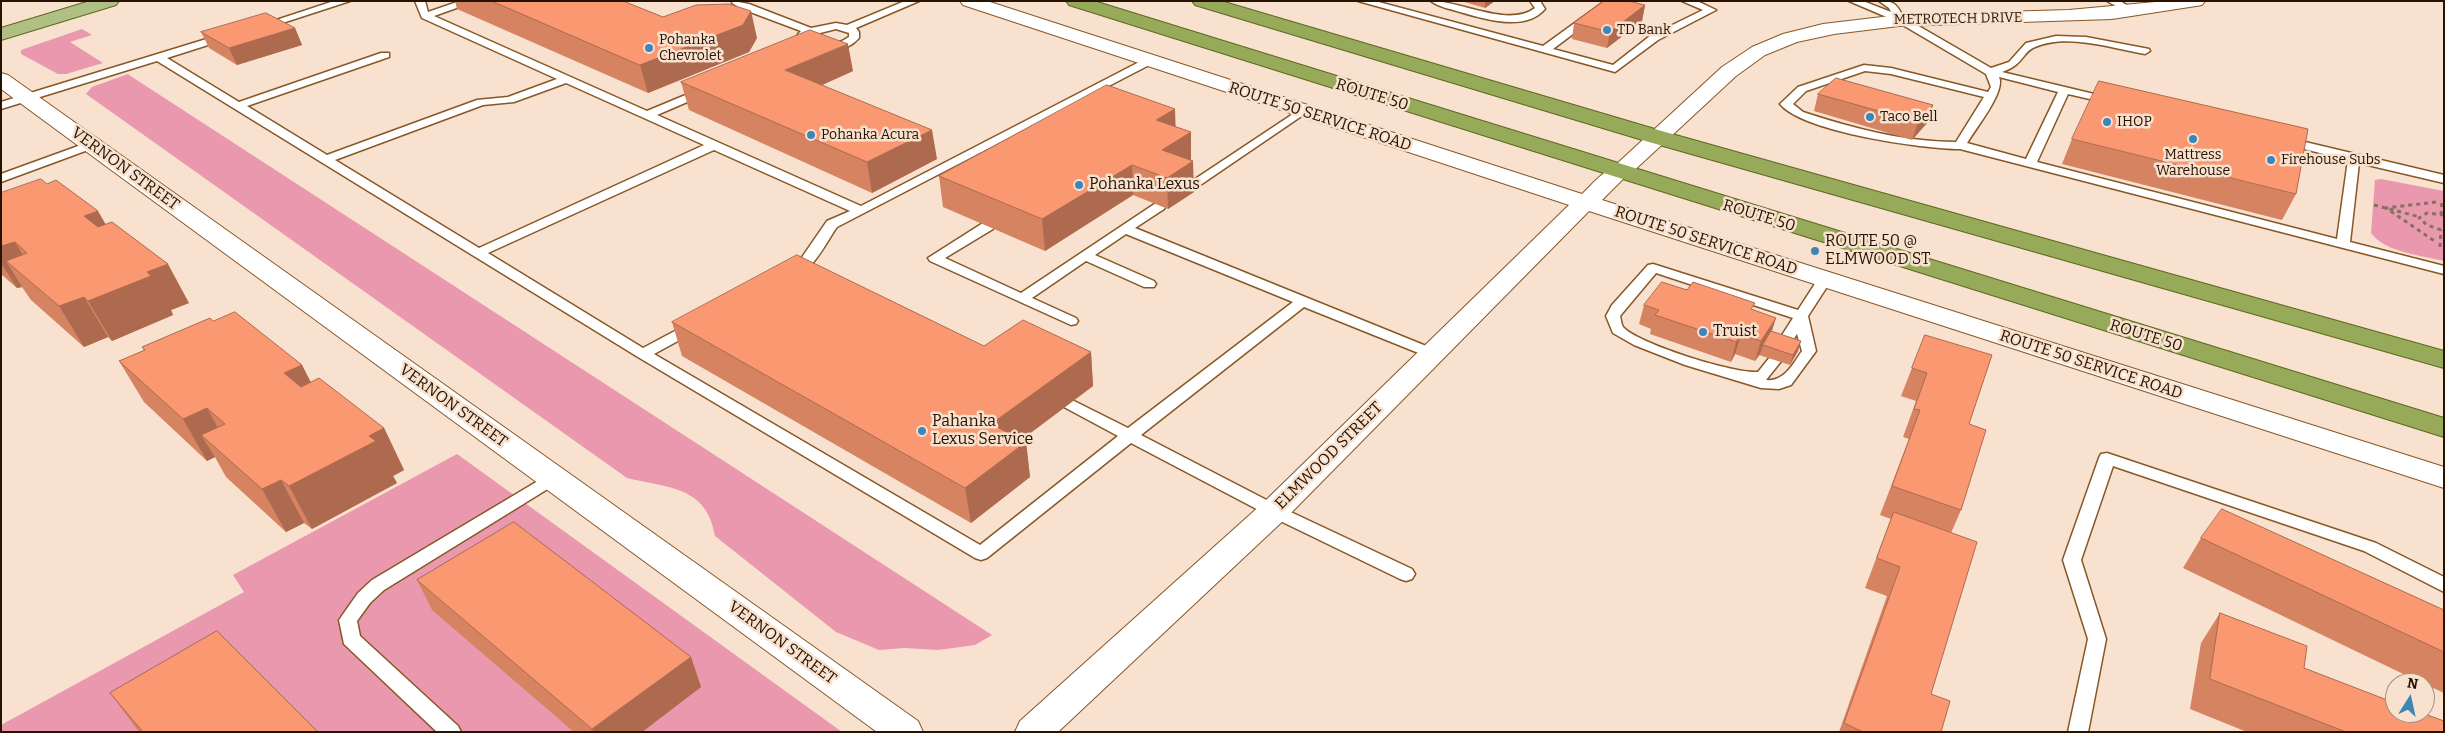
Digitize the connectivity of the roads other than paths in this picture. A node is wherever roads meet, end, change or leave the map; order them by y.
1 (50, 1) edge
2 (110, 1) edge
3 (345, 1) edge
4 (420, 1) edge
5 (471, 1) edge
6 (733, 1) edge
7 (914, 1) edge
8 (969, 1) edge
9 (1075, 1) edge
10 (1201, 1) edge
11 (1364, 1) edge
12 (1436, 1) edge
13 (1535, 1) edge
14 (1612, 1) edge
15 (1687, 1) edge
16 (1854, 1) edge
17 (1884, 1) edge
18 (2112, 1) edge
19 (2196, 1) edge
20 (746, 6) junction
21 (2133, 12) junction
22 (1, 16) edge
23 (425, 16) junction
24 (713, 18) edge
25 (1900, 19) junction
26 (848, 28) junction
27 (251, 29) edge
28 (810, 31) junction
29 (1, 34) edge
30 (233, 35) edge
31 (1545, 50) junction
32 (2144, 51) dead end
33 (385, 55) dead end
34 (158, 57) junction
35 (1149, 61) junction
36 (1990, 72) junction
37 (1, 79) edge
38 (566, 79) junction
39 (719, 85) edge
40 (2064, 90) junction
41 (1992, 96) junction
42 (27, 98) junction
43 (2122, 103) edge
44 (1, 106) edge
45 (237, 106) junction
46 (1302, 111) junction
47 (648, 115) junction
48 (1657, 137) junction
49 (2267, 137) edge
50 (92, 145) junction
51 (714, 145) junction
52 (1960, 145) junction
53 (2354, 158) junction
54 (326, 160) junction
55 (2030, 164) junction
56 (1619, 172) junction
57 (1, 178) edge
58 (2444, 179) edge
59 (1186, 189) edge
60 (1585, 202) junction
61 (1160, 206) dead end
62 (861, 211) junction
63 (988, 226) edge
64 (1125, 229) junction
65 (2344, 244) junction
66 (478, 253) junction
67 (1085, 256) junction
68 (2444, 270) edge
69 (1825, 279) junction
70 (778, 280) edge
71 (1149, 284) dead end
72 (1022, 298) junction
73 (1303, 301) junction
74 (1801, 316) junction
75 (1071, 321) dead end
76 (703, 322) edge
77 (1782, 346) edge
78 (1432, 353) junction
79 (643, 354) junction
80 (1774, 360) dead end
81 (2444, 360) edge
82 (1732, 374) junction
83 (1069, 404) dead end
84 (2444, 428) edge
85 (1129, 436) junction
86 (553, 478) junction
87 (2444, 478) edge
88 (1274, 511) junction
89 (1406, 574) dead end
90 (2444, 584) edge
91 (451, 732) edge
92 (905, 732) edge
93 (1033, 732) edge
94 (2078, 732) edge

1 - 22 main road
2 - 29 main road
3 - 27 lane
4 - 23 lane
5 - 23 lane
6 - 20 lane
7 - 26 lane
8 - 35 street, ROUTE 50 SERVICE ROAD
9 - 56 highway, ROUTE 50
10 - 48 highway
11 - 31 lane
12 - 13 lane
14 - 31 lane
15 - 31 lane
16 - 25 lane
17 - 25 lane
18 - 21 lane
19 - 21 street, METROTECH DRIVE
20 - 24 lane
20 - 28 lane
21 - 25 street, METROTECH DRIVE
23 - 38 lane
25 - 36 lane
25 - 48 street, METROTECH DRIVE
26 - 28 lane
26 - 28 lane
30 - 34 lane
32 - 36 lane
33 - 45 lane
34 - 42 lane
34 - 45 lane
35 - 46 street, ROUTE 50 SERVICE ROAD
35 - 62 lane
36 - 40 lane
36 - 41 lane
37 - 42 street, VERNON STREET
38 - 47 lane
38 - 54 lane
39 - 47 lane
40 - 43 lane
40 - 55 lane
41 - 52 lane
41 - 52 lane
42 - 44 lane
42 - 50 street, VERNON STREET
45 - 54 lane
46 - 59 lane
46 - 60 street, ROUTE 50 SERVICE ROAD
47 - 51 lane
48 - 56 street, METROTECH DRIVE
48 - 81 highway
49 - 53 lane
50 - 57 lane
50 - 86 street, VERNON STREET
51 - 62 lane
51 - 66 lane
52 - 55 lane
53 - 58 lane
53 - 65 lane
54 - 66 lane
55 - 65 lane
56 - 60 street, ELMWOOD STREET
56 - 84 highway, ROUTE 50
60 - 69 street, ROUTE 50 SERVICE ROAD
60 - 78 street, ELMWOOD STREET
61 - 64 lane
62 - 70 lane
63 - 72 lane
64 - 67 lane
64 - 73 lane
65 - 68 lane
66 - 79 lane
67 - 71 lane
67 - 72 lane
69 - 74 lane
69 - 87 street, ROUTE 50 SERVICE ROAD
72 - 75 lane
73 - 78 lane
73 - 85 lane
74 - 77 lane
74 - 82 lane
74 - 82 lane
76 - 79 lane
78 - 88 street, ELMWOOD STREET
79 - 85 lane
80 - 82 lane
83 - 85 lane
85 - 88 lane
86 - 91 lane
86 - 92 street, VERNON STREET
88 - 89 lane
88 - 93 street, ELMWOOD STREET
90 - 94 lane

